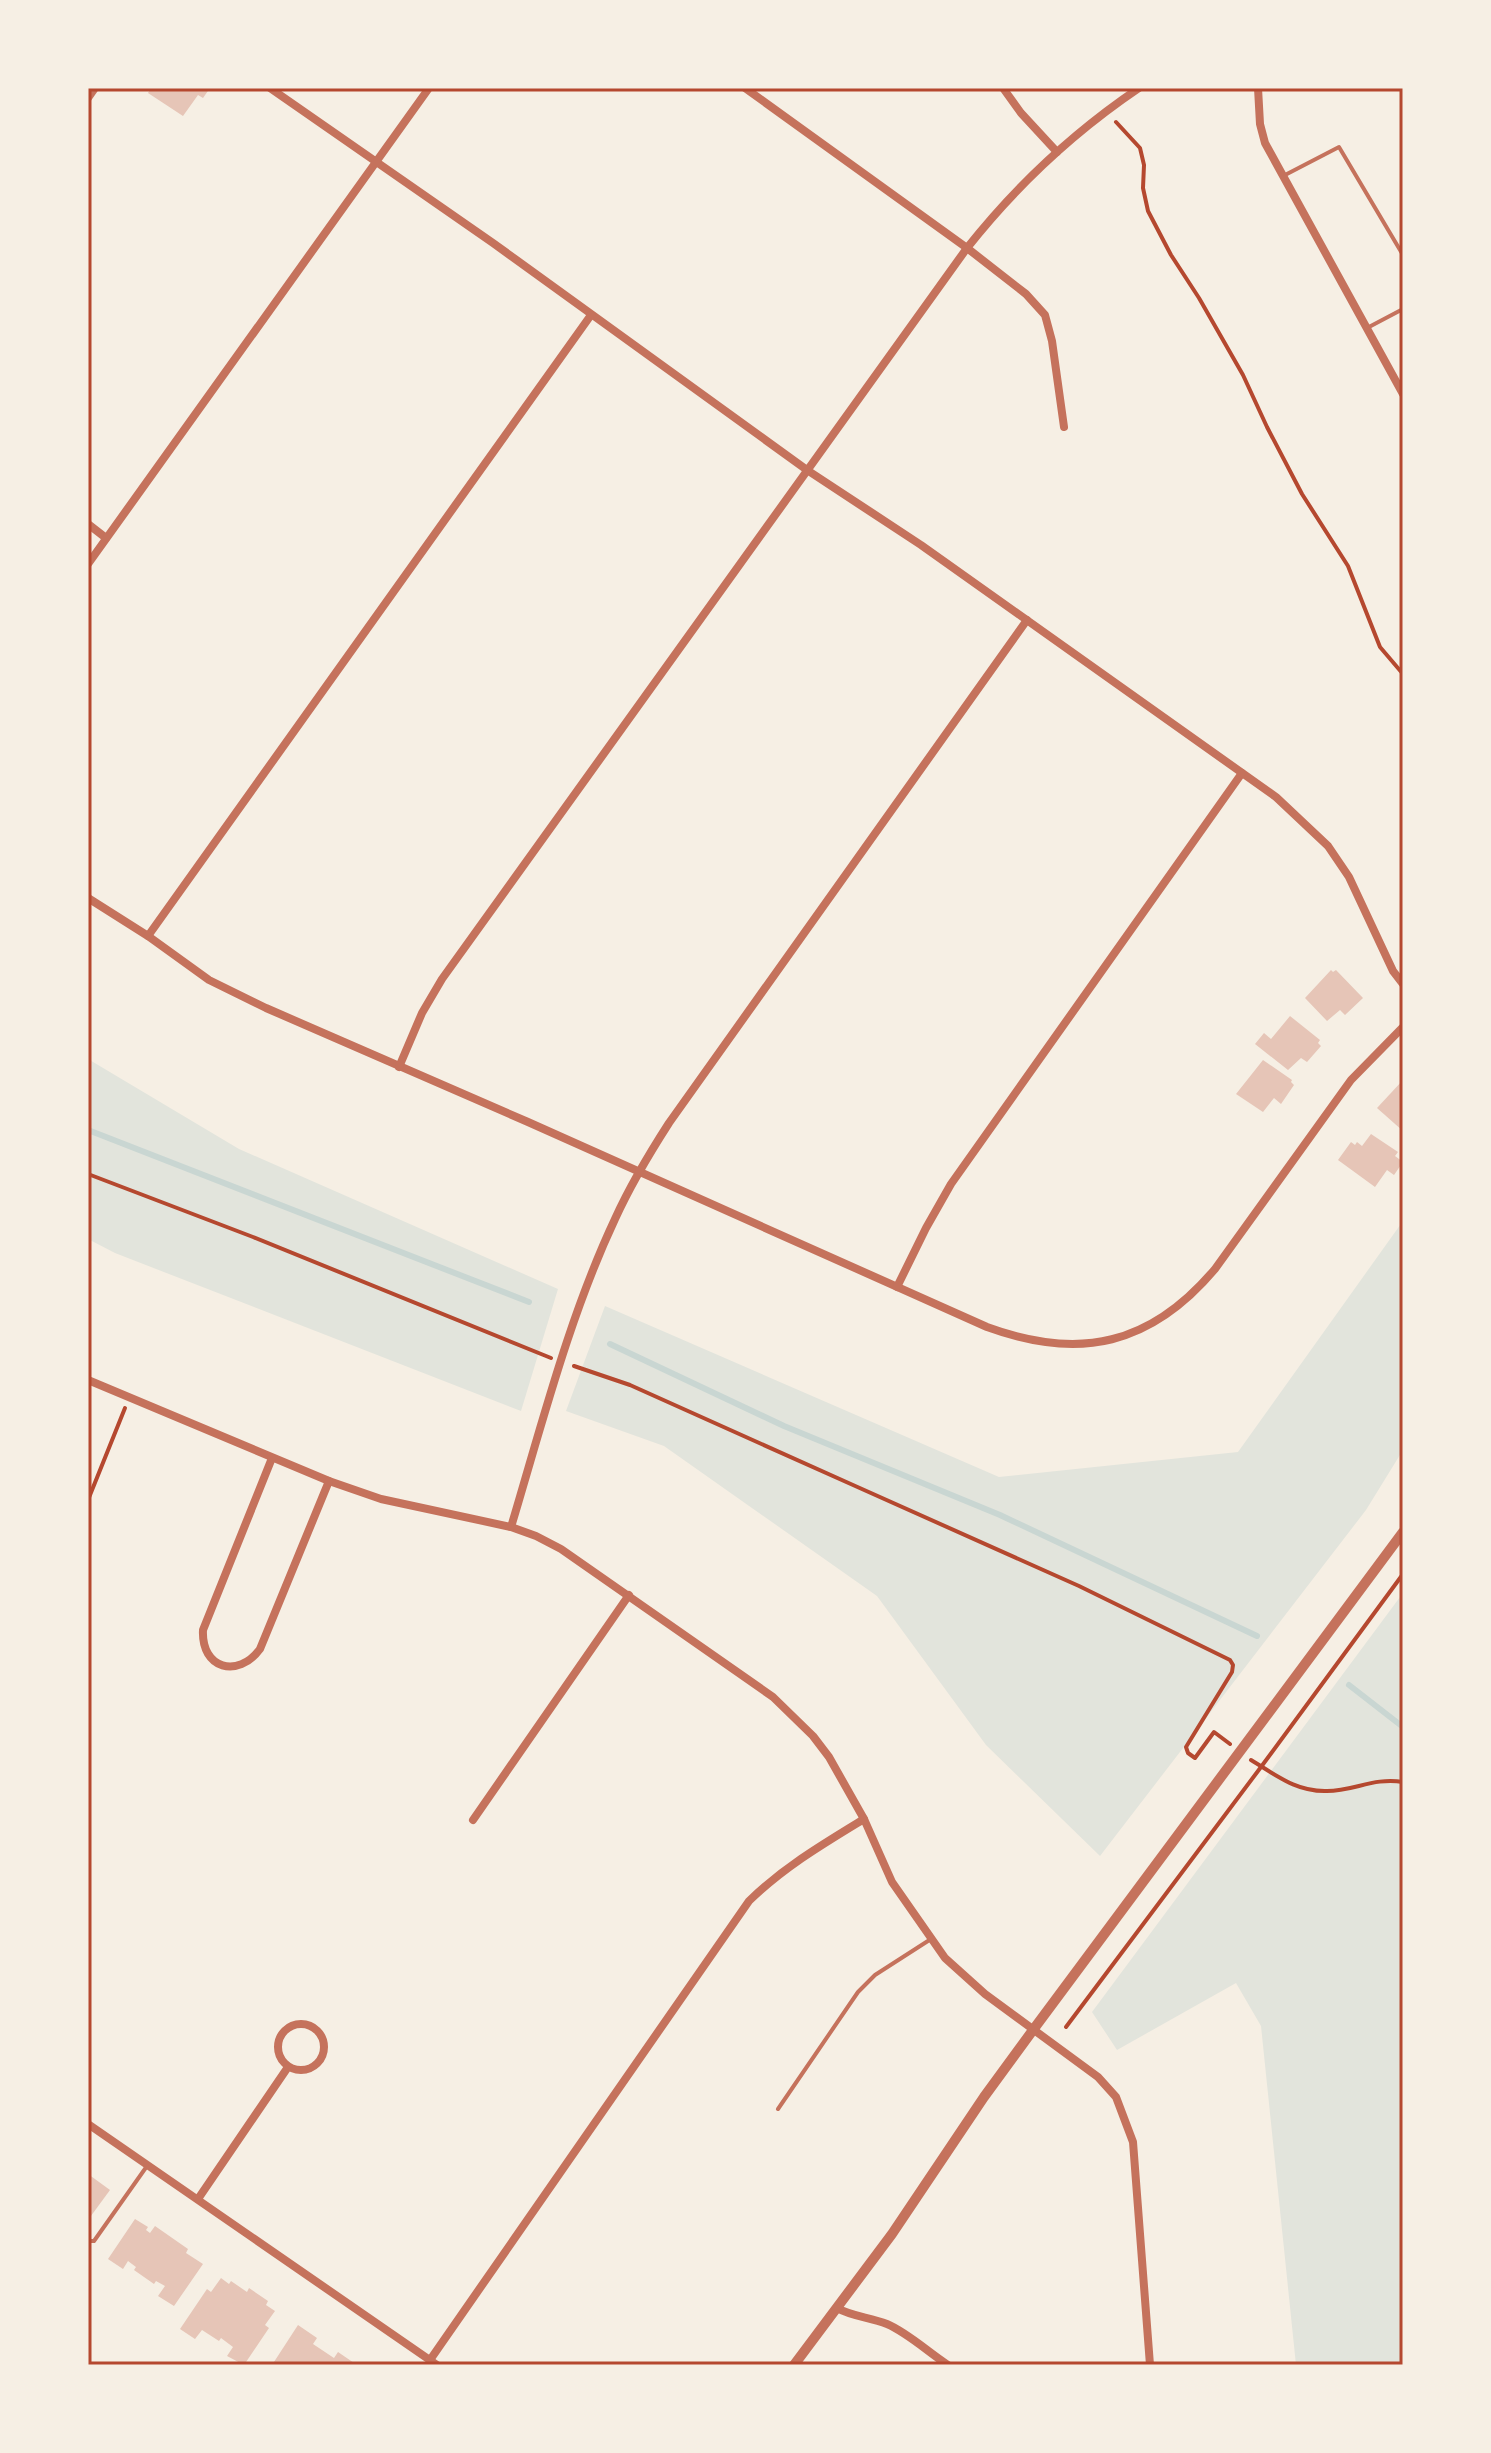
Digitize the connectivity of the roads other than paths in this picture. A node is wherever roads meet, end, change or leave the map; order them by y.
1 (95, 88) edge
2 (270, 88) edge
3 (429, 88) edge
4 (745, 88) edge
5 (1003, 88) edge
6 (1139, 88) edge
7 (1258, 88) edge
8 (88, 98) edge
9 (1057, 152) junction
10 (377, 162) junction
11 (1283, 176) junction
12 (967, 248) junction
13 (1403, 255) edge
14 (1403, 309) edge
15 (591, 315) junction
16 (1367, 328) junction
17 (1403, 394) edge
18 (1064, 427) dead end
19 (807, 470) junction
20 (88, 524) edge
21 (106, 538) junction
22 (88, 564) edge
23 (1027, 620) junction
24 (1242, 773) junction
25 (88, 898) edge
26 (148, 936) junction
27 (1403, 984) edge
28 (1403, 1027) edge
29 (399, 1067) junction
30 (639, 1171) junction
31 (897, 1287) junction
32 (88, 1380) edge
33 (272, 1458) junction
34 (329, 1481) junction
35 (511, 1527) junction
36 (1403, 1532) edge
37 (629, 1595) junction
38 (864, 1819) junction
39 (473, 1820) dead end
40 (931, 1939) junction
41 (1033, 2030) junction
42 (288, 2067) junction
43 (778, 2109) dead end
44 (88, 2124) edge
45 (147, 2165) junction
46 (198, 2199) junction
47 (88, 2241) edge
48 (837, 2308) junction
49 (433, 2363) edge
50 (794, 2365) edge
51 (948, 2365) edge
52 (1150, 2365) edge

1 - 8 street
2 - 10 street
3 - 10 street
4 - 12 street
5 - 9 street
6 - 9 street
7 - 11 street
9 - 12 street
10 - 15 street
10 - 21 street
11 - 13 lane
11 - 16 street
12 - 18 street
12 - 19 street
14 - 16 lane
15 - 19 street
15 - 26 street
16 - 17 street
19 - 23 street
19 - 29 street
20 - 21 street
21 - 22 street
23 - 24 street
23 - 30 street
24 - 27 street
24 - 31 street
25 - 26 street
26 - 29 street
28 - 31 street
29 - 30 street
30 - 31 street
30 - 35 street
32 - 33 street
33 - 34 street
33 - 34 street
34 - 35 street
35 - 37 street
36 - 41 street
37 - 38 street
37 - 39 street
38 - 40 street
38 - 49 street
40 - 41 street
40 - 43 lane
41 - 48 street
41 - 52 street
42 - 42 street
42 - 46 street
44 - 45 street
45 - 46 street
45 - 47 lane
46 - 49 street
48 - 50 street
48 - 51 street

